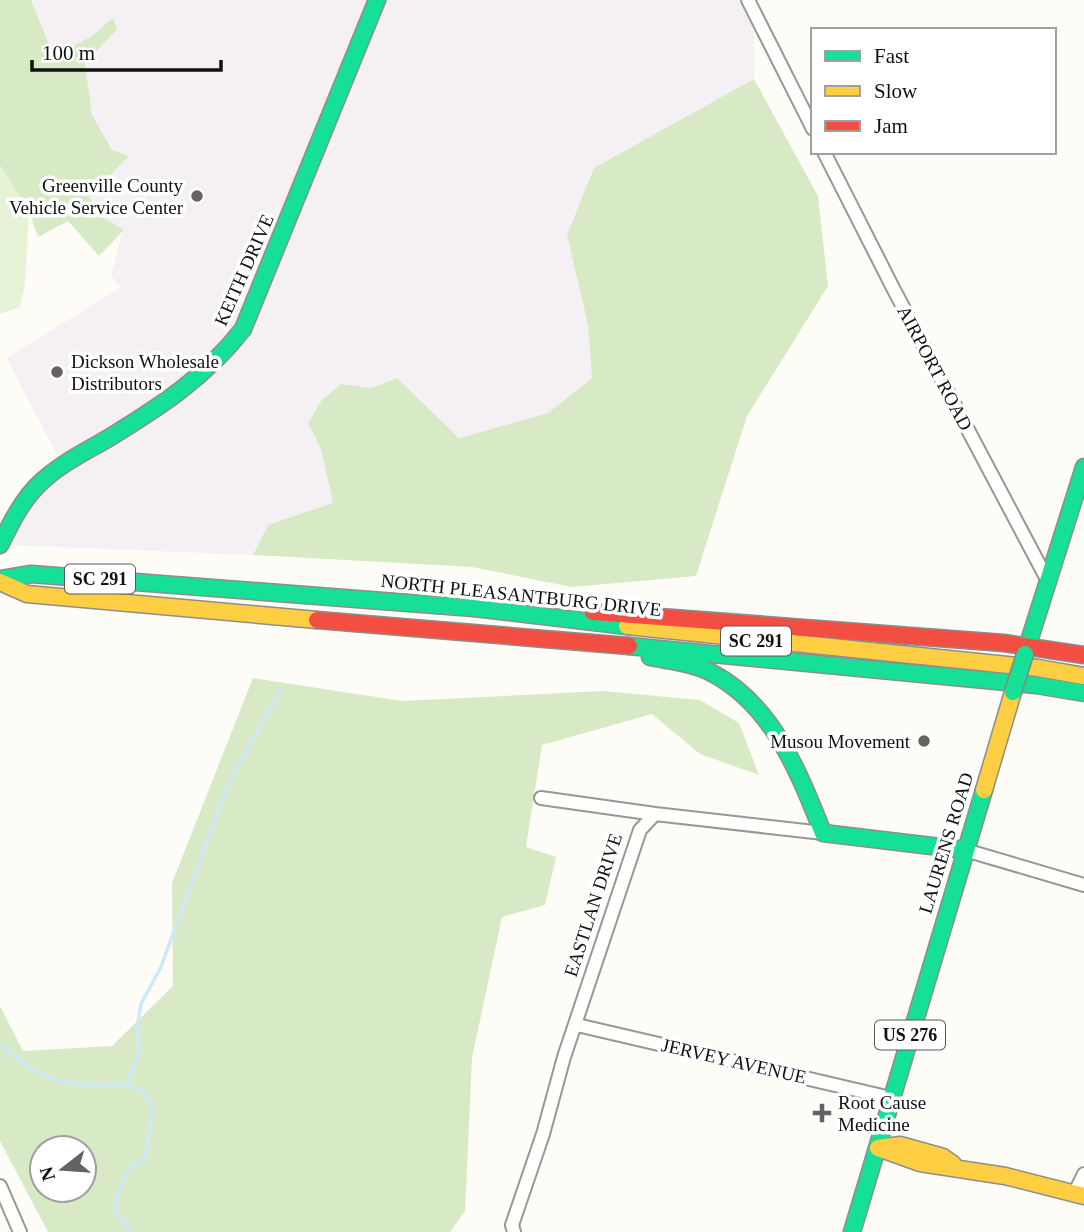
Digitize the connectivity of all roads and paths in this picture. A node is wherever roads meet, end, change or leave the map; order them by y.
1 (377, 0) edge
2 (748, 0) edge
3 (811, 125) edge
4 (825, 154) edge
5 (1084, 467) edge
6 (0, 545) edge
7 (0, 580) edge
8 (1049, 583) junction
9 (474, 608) junction
10 (582, 641) junction
11 (1027, 650) junction
12 (1084, 655) edge
13 (1084, 676) edge
14 (1037, 677) junction
15 (1084, 693) edge
16 (541, 798) dead end
17 (655, 814) junction
18 (823, 833) junction
19 (965, 850) junction
20 (1084, 885) edge
21 (577, 1025) junction
22 (891, 1098) junction
23 (878, 1148) junction
24 (1084, 1174) edge
25 (0, 1185) edge
26 (1079, 1195) edge
27 (17, 1231) edge
28 (514, 1232) edge
29 (852, 1232) edge

1 - 6 main road, KEITH DRIVE
2 - 3 street
4 - 8 street, AIRPORT ROAD
5 - 8 main road, LAURENS ROAD / US 276
7 - 9 main road, NORTH PLEASANTBURG DRIVE / SC 291
7 - 10 main road, NORTH PLEASANTBURG DRIVE / SC 291
8 - 11 main road, LAURENS ROAD / US 276
9 - 11 main road
9 - 14 main road, NORTH PLEASANTBURG DRIVE / SC 291
10 - 14 main road, NORTH PLEASANTBURG DRIVE / SC 291
10 - 18 main road
11 - 12 main road
11 - 19 main road, LAURENS ROAD / US 276, bridge
13 - 14 main road, SC 291
14 - 15 main road, SC 291
16 - 17 street
17 - 18 street
17 - 21 street, EASTLAN DRIVE
18 - 19 main road
19 - 20 street
19 - 22 main road, LAURENS ROAD / US 276
21 - 22 street, JERVEY AVENUE
21 - 28 street, EASTLAN DRIVE
22 - 23 main road, LAURENS ROAD / US 276
23 - 26 main road
23 - 29 main road, LAURENS ROAD / US 276
24 - 26 street
25 - 27 street

